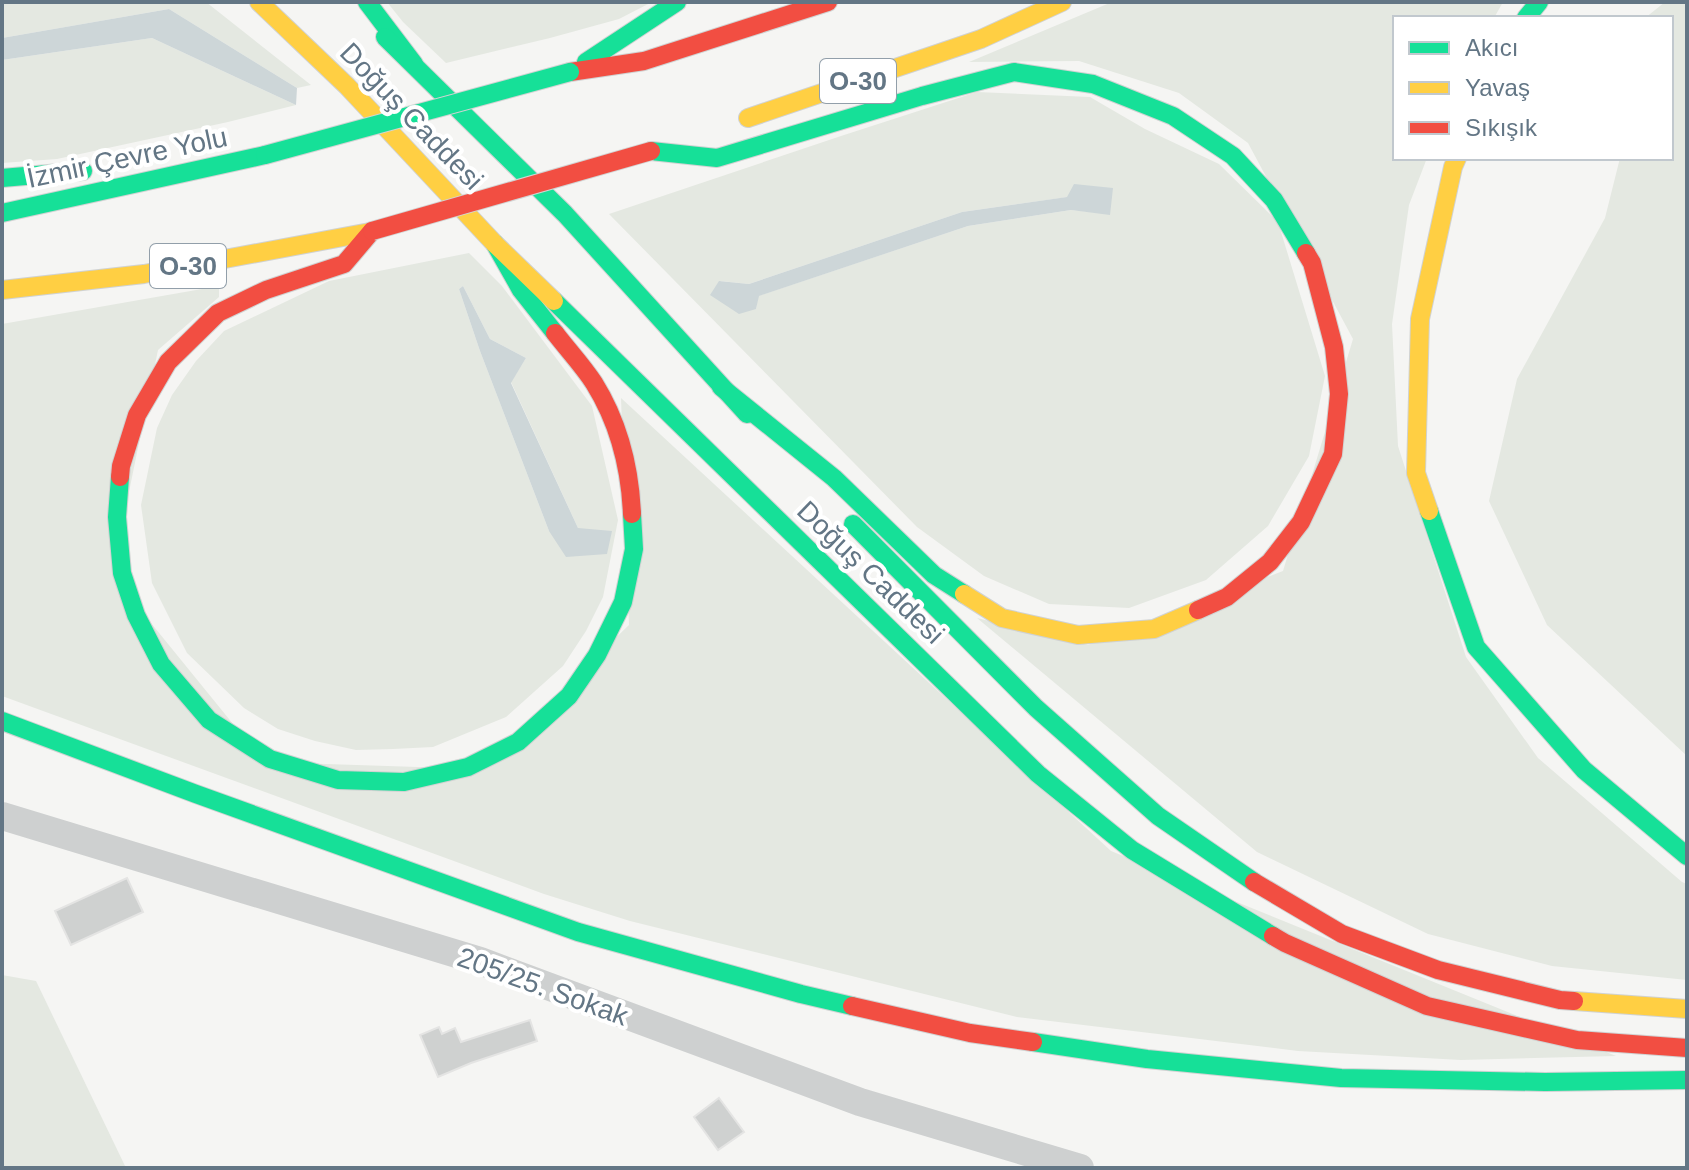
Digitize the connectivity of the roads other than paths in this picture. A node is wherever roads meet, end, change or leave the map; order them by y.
1 (259, 2) edge
2 (349, 2) edge
3 (367, 2) edge
4 (677, 2) edge
5 (828, 2) edge
6 (1062, 2) edge
7 (414, 64) junction
8 (570, 72) junction
9 (726, 126) dead end
10 (696, 136) dead end
11 (651, 151) junction
12 (265, 155) junction
13 (1456, 160) edge
14 (126, 168) dead end
15 (95, 170) dead end
16 (2, 178) edge
17 (2, 213) edge
18 (372, 231) junction
19 (495, 244) junction
20 (2, 290) edge
21 (721, 387) junction
22 (819, 489) dead end
23 (841, 512) dead end
24 (2, 721) edge
25 (2, 816) edge
26 (1687, 856) edge
27 (1687, 1009) edge
28 (1687, 1048) edge
29 (1687, 1080) edge
30 (1080, 1168) edge

1 - 19 main road, Doğuş Caddesi
2 - 7 main road, Doğuş Caddesi
3 - 7 main road
4 - 8 main road
5 - 8 main road
6 - 9 main road, O-30
7 - 21 main road, Doğuş Caddesi
8 - 12 main road, bridge
10 - 11 main road, O-30
11 - 18 main road, O-30, bridge
11 - 21 main road
12 - 14 main road
12 - 17 main road, İzmir Çevre Yolu
13 - 26 main road
15 - 16 main road
18 - 19 main road
18 - 20 main road, O-30
19 - 28 main road, Doğuş Caddesi
21 - 22 main road, Doğuş Caddesi
23 - 27 main road, Doğuş Caddesi
24 - 29 main road
25 - 30 street, 205/25. Sokak

